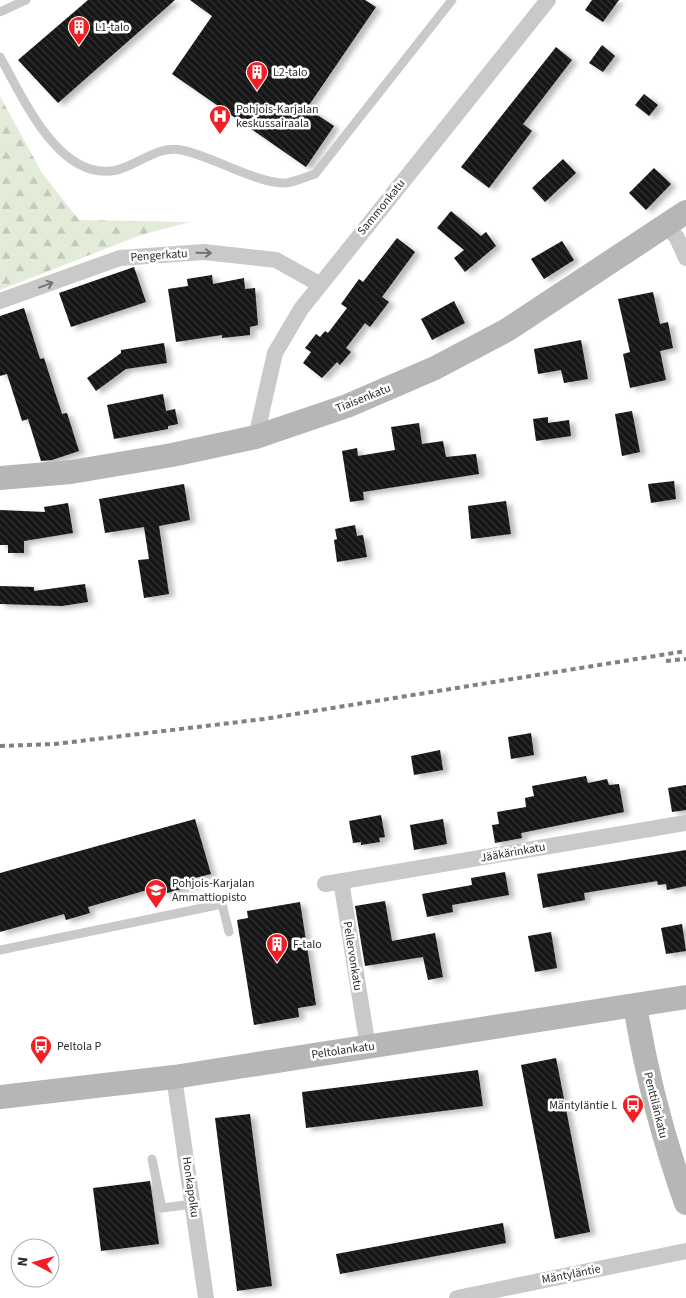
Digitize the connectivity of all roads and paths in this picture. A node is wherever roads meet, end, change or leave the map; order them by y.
1 (26, 0) edge
2 (452, 0) edge
3 (548, 0) edge
4 (0, 12) edge
5 (0, 57) edge
6 (686, 212) edge
7 (667, 225) junction
8 (686, 258) edge
9 (319, 284) junction
10 (0, 301) edge
11 (256, 437) junction
12 (0, 478) edge
13 (686, 823) edge
14 (333, 883) joint
15 (229, 932) dead end
16 (0, 950) edge
17 (686, 997) edge
18 (635, 1005) junction
19 (368, 1047) junction
20 (174, 1077) junction
21 (0, 1097) edge
22 (152, 1159) dead end
23 (679, 1165) edge
24 (686, 1203) edge
25 (193, 1204) junction
26 (686, 1251) edge
27 (515, 1292) edge
28 (206, 1298) edge
29 (457, 1298) edge

1 - 4 lane
2 - 5 lane
3 - 9 street, Sammonkatu
6 - 7 street, Tiaisenkatu
7 - 8 street
7 - 11 street, Tiaisenkatu
10 -> 9 street, Pengerkatu
9 - 11 street, Sammonkatu
11 - 12 street, Tiaisenkatu
13 - 14 street, Jääkärinkatu
14 - 19 street, Pellervonkatu
15 - 16 lane
17 - 18 street, Peltolankatu
18 - 19 street, Peltolankatu
18 - 23 street, Penttilänkatu
19 - 20 street, Peltolankatu
20 - 21 street, Peltolankatu
20 - 25 street, Honkapolku
22 - 25 lane
23 - 24 street, Penttilänkatu
25 - 28 street, Honkapolku
26 - 27 street, Mäntyläntie
27 - 29 street, Mäntyläntie

